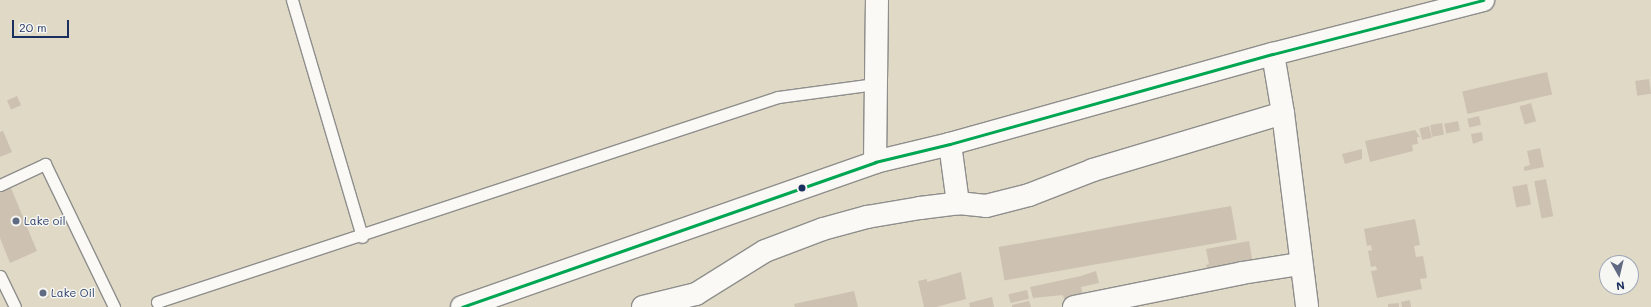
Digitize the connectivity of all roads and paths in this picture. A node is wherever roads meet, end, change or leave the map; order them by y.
1 (292, 0) edge
2 (877, 0) edge
3 (1483, 0) edge
4 (1273, 54) junction
5 (875, 84) junction
6 (1283, 113) junction
7 (950, 144) junction
8 (875, 162) junction
9 (0, 184) edge
10 (958, 203) junction
11 (362, 237) junction
12 (1300, 264) junction
13 (0, 276) edge
14 (698, 300) edge
15 (157, 302) dead end
16 (15, 307) edge
17 (114, 307) edge
18 (462, 307) edge
19 (643, 307) edge
20 (1074, 307) edge
21 (1307, 307) edge

1 - 11 lane
2 - 5 main road
3 - 4 main road
4 - 6 main road
4 - 7 main road
5 - 8 main road
5 - 11 lane
6 - 10 main road
6 - 12 main road
7 - 8 main road
7 - 10 main road
8 - 18 main road
9 - 17 lane
10 - 14 main road
11 - 15 lane
12 - 20 main road
12 - 21 main road
13 - 16 lane
14 - 19 main road

